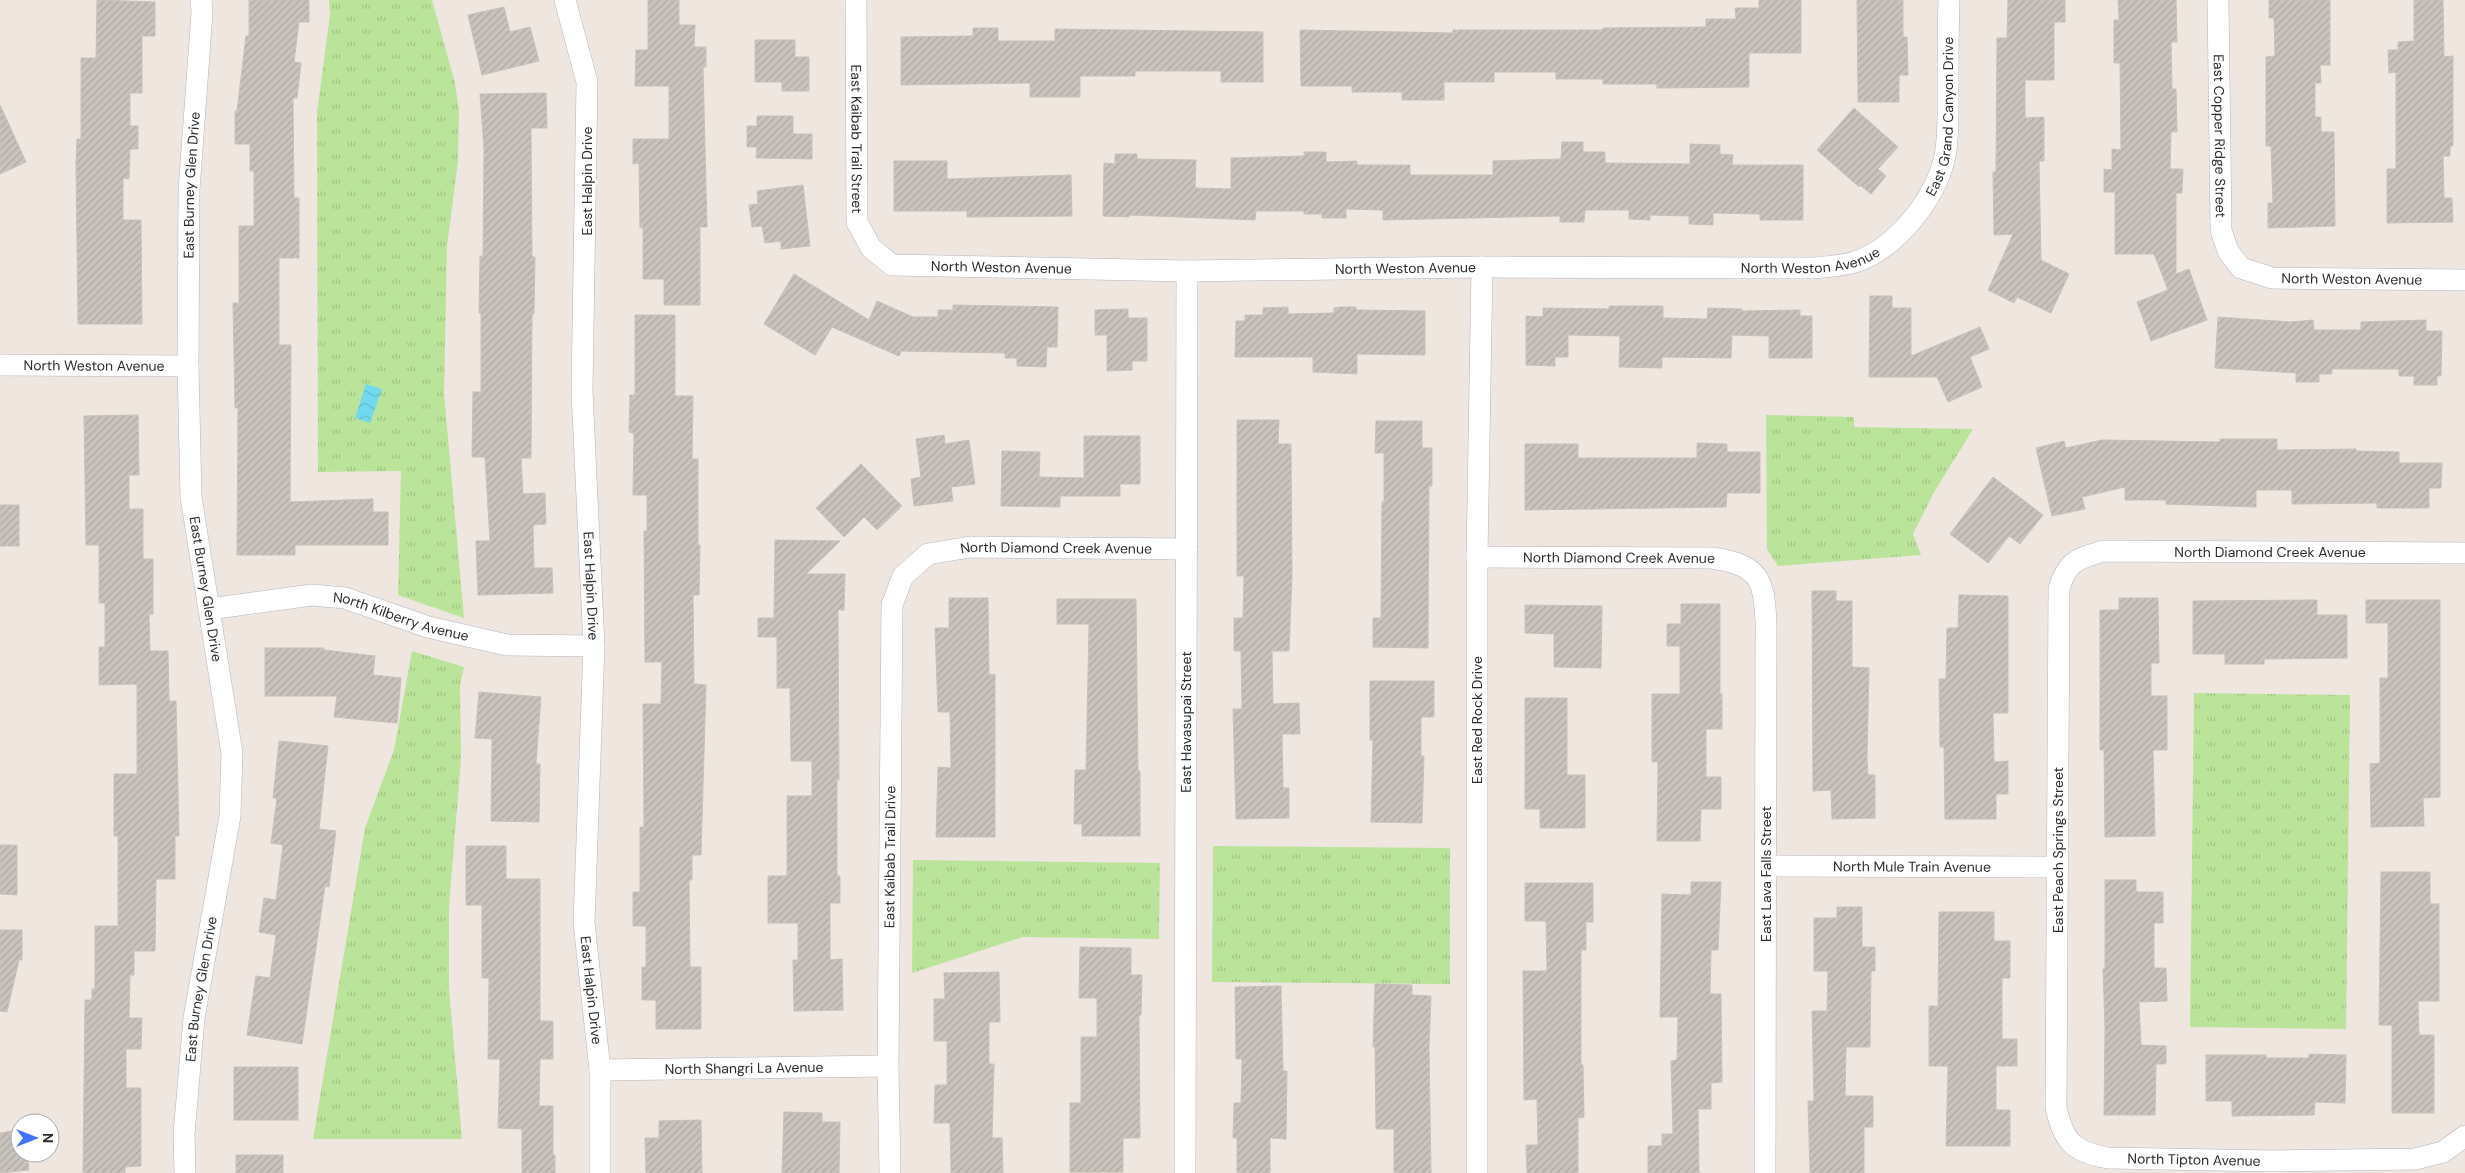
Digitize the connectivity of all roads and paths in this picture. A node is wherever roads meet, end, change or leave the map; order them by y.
1 (201, 0) edge
2 (565, 0) edge
3 (856, 0) edge
4 (1948, 0) edge
5 (2218, 0) edge
6 (1908, 224) joint
7 (892, 265) joint
8 (1482, 267) junction
9 (2241, 268) joint
10 (1187, 271) junction
11 (2465, 280) edge
12 (0, 365) edge
13 (188, 366) junction
14 (1187, 549) junction
15 (928, 554) joint
16 (2465, 554) edge
17 (1477, 556) junction
18 (2076, 559) joint
19 (1756, 577) joint
20 (209, 609) junction
21 (594, 646) junction
22 (1767, 866) junction
23 (2058, 867) junction
24 (888, 1066) junction
25 (600, 1070) junction
26 (2465, 1136) edge
27 (2070, 1144) joint
28 (2272, 1167) edge
29 (185, 1173) edge
30 (600, 1173) edge
31 (890, 1173) edge
32 (1185, 1173) edge
33 (1476, 1173) edge
34 (1765, 1173) edge

1 - 13 street, East Burney Glen Drive
2 - 21 street, East Halpin Drive
3 - 7 street, East Kaibab Trail Street
4 - 6 street, East Grand Canyon Drive
5 - 9 street, East Copper Ridge Street
6 - 8 street, North Weston Avenue
7 - 10 street, North Weston Avenue
8 - 10 street, North Weston Avenue
8 - 17 street, East Red Rock Drive
9 - 11 street, North Weston Avenue
10 - 14 street, East Havasupai Street
12 - 13 street, North Weston Avenue
13 - 20 street, East Burney Glen Drive
14 - 15 street, North Diamond Creek Avenue
14 - 32 street, East Havasupai Street
15 - 24 street, East Kaibab Trail Drive
16 - 18 street, North Diamond Creek Avenue
17 - 19 street, North Diamond Creek Avenue
17 - 33 street, East Red Rock Drive
18 - 23 street, East Peach Springs Street
19 - 22 street, East Lava Falls Street
20 - 21 street, North Kilberry Avenue
20 - 29 street, East Burney Glen Drive
21 - 25 street, East Halpin Drive
22 - 23 street, North Mule Train Avenue
22 - 34 street, East Lava Falls Street
23 - 27 street, East Peach Springs Street
24 - 25 street, North Shangri La Avenue
24 - 31 street, East Kaibab Trail Drive
25 - 30 street, East Halpin Drive
26 - 28 street, North Tipton Avenue
27 - 28 street, North Tipton Avenue

